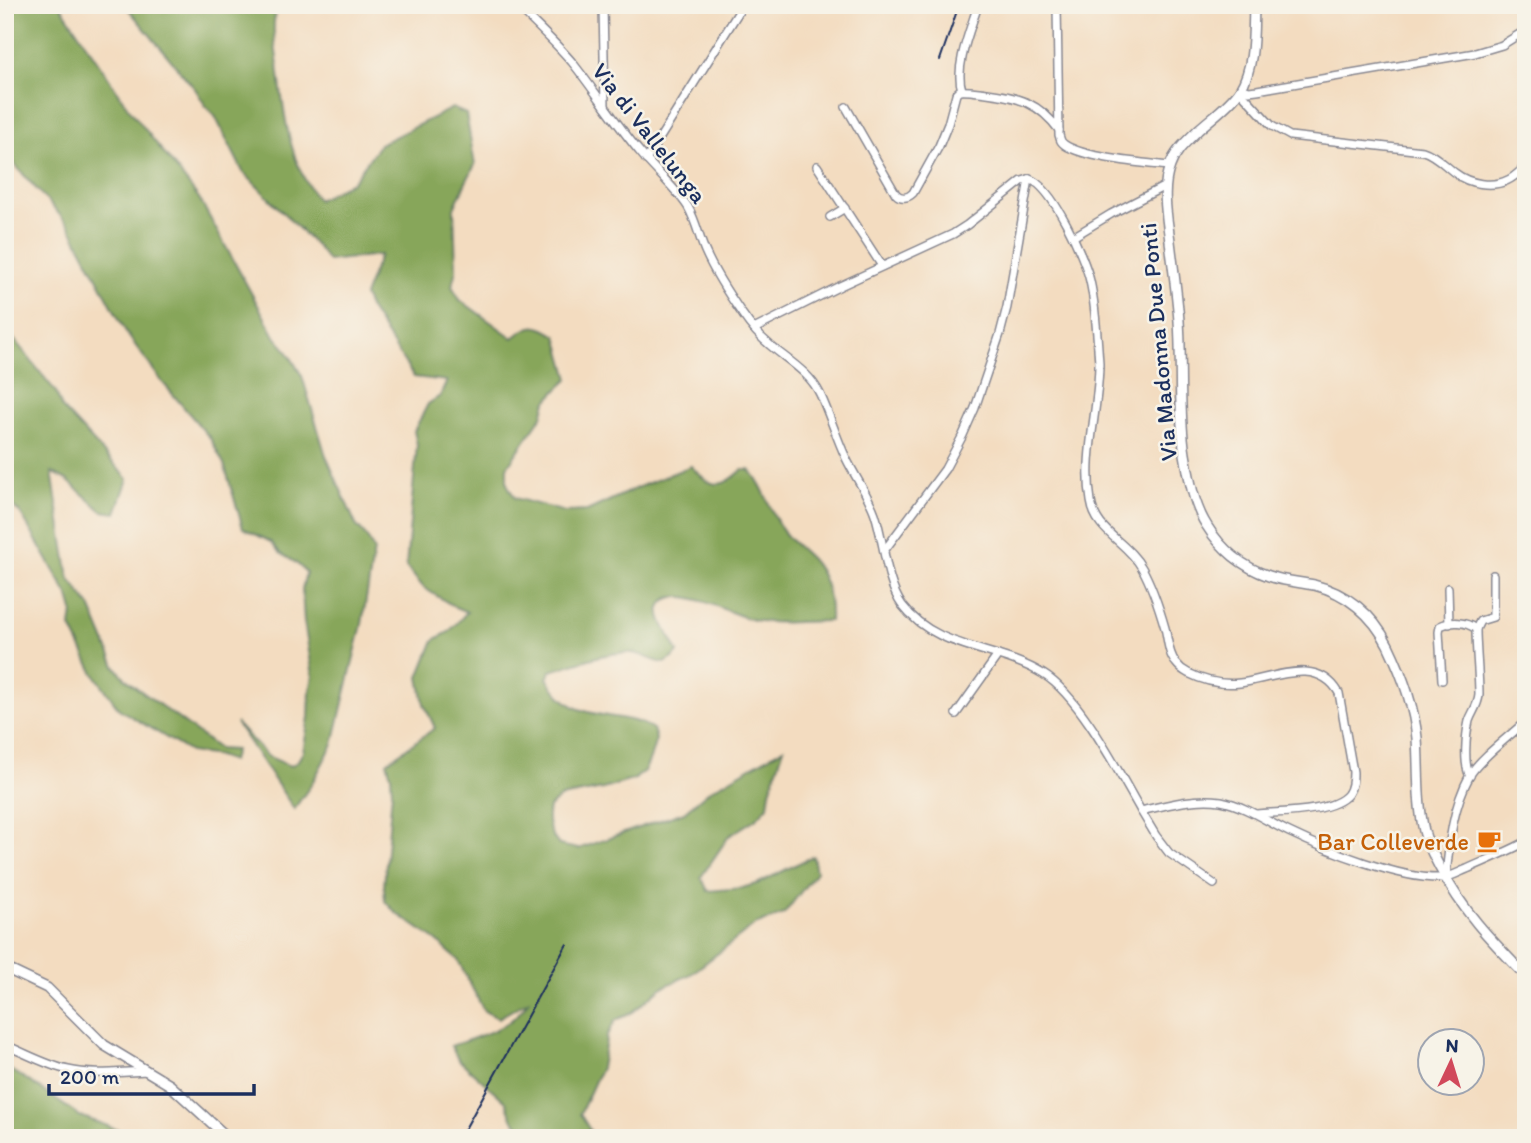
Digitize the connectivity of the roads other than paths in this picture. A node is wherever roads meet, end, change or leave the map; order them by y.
1 (516, 5) edge
2 (603, 5) edge
3 (743, 5) edge
4 (978, 5) edge
5 (1057, 5) edge
6 (1254, 5) edge
7 (1526, 30) edge
8 (1240, 89) junction
9 (962, 90) junction
10 (605, 106) junction
11 (846, 107) dead end
12 (1059, 130) junction
13 (646, 160) junction
14 (817, 166) dead end
15 (1169, 166) junction
16 (1526, 166) edge
17 (1029, 179) junction
18 (1166, 186) junction
19 (845, 208) junction
20 (830, 217) dead end
21 (1073, 237) junction
22 (882, 266) junction
23 (754, 329) junction
24 (884, 551) junction
25 (1493, 575) dead end
26 (1448, 588) dead end
27 (1449, 624) junction
28 (1476, 629) junction
29 (998, 655) junction
30 (1442, 680) dead end
31 (956, 714) dead end
32 (1526, 721) edge
33 (1470, 776) junction
34 (1141, 811) junction
35 (1254, 814) junction
36 (1526, 842) edge
37 (1446, 878) junction
38 (1213, 884) dead end
39 (5, 968) edge
40 (1526, 976) edge
41 (5, 1045) edge
42 (150, 1071) junction
43 (228, 1138) edge

1 - 10 street, Via di Vallelunga
2 - 10 street
3 - 13 street
4 - 9 street
5 - 12 street
6 - 8 main road, Via Madonna Due Ponti
7 - 8 street
8 - 15 main road, Via Madonna Due Ponti
8 - 16 street
9 - 11 street
9 - 12 street
10 - 13 street, Via di Vallelunga
12 - 15 street
13 - 23 street, Via di Vallelunga
14 - 19 street
15 - 18 main road, Via Madonna Due Ponti
17 - 21 street
17 - 22 street
17 - 24 street
18 - 21 street
18 - 37 main road, Via Madonna Due Ponti
19 - 20 street
19 - 22 street
21 - 35 street
22 - 23 street
23 - 24 street, Via di Vallelunga
24 - 29 street, Via di Vallelunga
25 - 28 street
26 - 27 street
27 - 28 street
27 - 30 street
28 - 33 street
29 - 31 street
29 - 34 street, Via di Vallelunga
32 - 33 street
33 - 37 street
34 - 35 street
34 - 38 street, Via di Vallelunga
35 - 37 street
36 - 37 street
37 - 40 main road, Via Madonna Due Ponti
39 - 42 main road
41 - 42 street
42 - 43 main road

